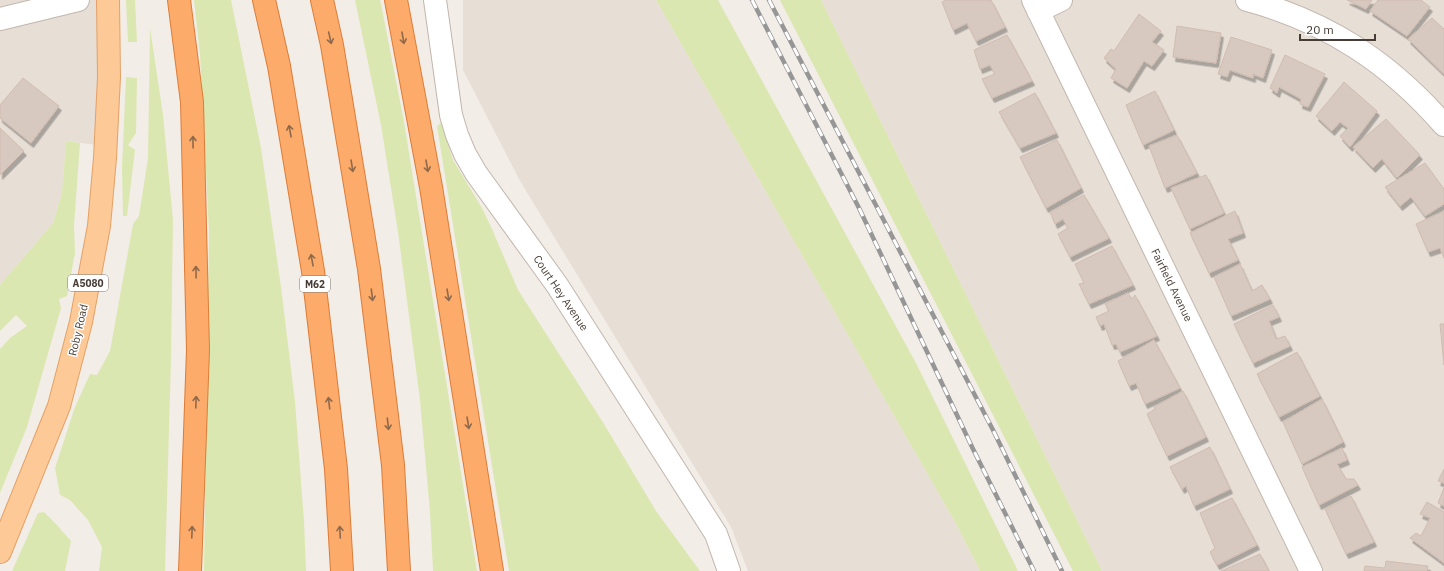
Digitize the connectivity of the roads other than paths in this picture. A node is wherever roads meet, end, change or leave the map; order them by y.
1 (78, 0) edge
2 (108, 0) edge
3 (179, 0) edge
4 (264, 0) edge
5 (322, 0) edge
6 (396, 0) edge
7 (435, 0) edge
8 (1061, 0) edge
9 (1247, 0) edge
10 (1036, 5) edge
11 (0, 19) edge
12 (1444, 125) edge
13 (0, 552) edge
14 (190, 571) edge
15 (342, 571) edge
16 (399, 571) edge
17 (492, 571) edge
18 (729, 571) edge
19 (1312, 571) edge

1 - 11 street
2 - 13 main road, Roby Road / A5080
14 -> 3 highway
15 -> 4 highway, M62
5 -> 16 highway
6 -> 17 highway
7 - 18 street, Court Hey Avenue
8 - 10 street
9 - 12 street
10 - 19 street, Fairfield Avenue

